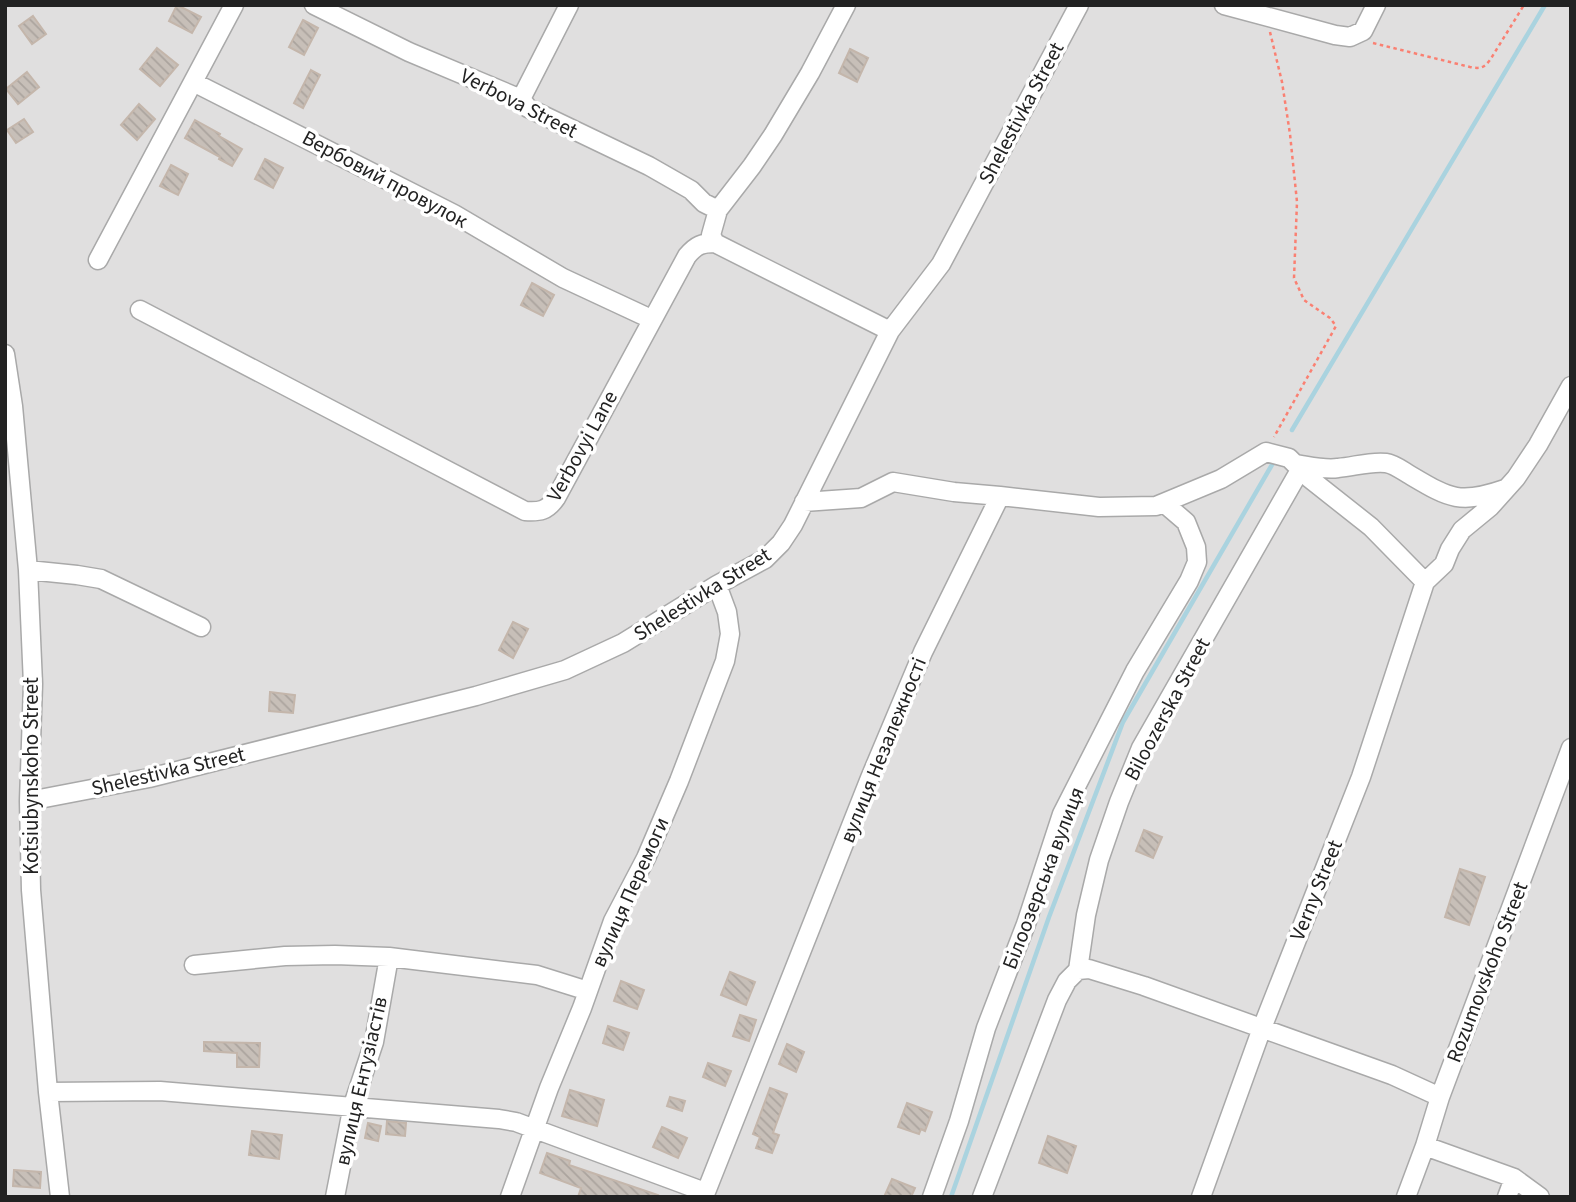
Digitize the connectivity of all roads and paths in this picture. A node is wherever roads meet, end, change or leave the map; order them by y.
1 (234, 5) edge
2 (314, 5) edge
3 (569, 5) edge
4 (846, 5) edge
5 (1079, 5) edge
6 (1224, 5) edge
7 (1376, 5) edge
8 (1524, 5) edge
9 (1259, 15) junction
10 (1350, 37) junction
11 (193, 82) junction
12 (521, 99) junction
13 (718, 210) junction
14 (715, 243) junction
15 (98, 260) dead end
16 (140, 310) dead end
17 (651, 319) junction
18 (890, 331) junction
19 (5, 354) edge
20 (1571, 386) edge
21 (1266, 452) junction
22 (1295, 464) junction
23 (1507, 488) junction
24 (1000, 496) junction
25 (804, 502) junction
26 (1165, 504) junction
27 (28, 570) junction
28 (1425, 582) junction
29 (718, 585) junction
30 (201, 627) dead end
31 (1571, 748) edge
32 (29, 801) junction
33 (388, 957) junction
34 (194, 965) dead end
35 (1078, 971) junction
36 (588, 991) junction
37 (1262, 1028) junction
38 (48, 1091) junction
39 (1440, 1097) junction
40 (353, 1105) junction
41 (534, 1129) junction
42 (1425, 1146) junction
43 (1514, 1178) junction
44 (704, 1194) edge
45 (60, 1197) edge
46 (335, 1197) edge
47 (510, 1197) edge
48 (932, 1197) edge
49 (982, 1197) edge
50 (1200, 1197) edge
51 (1406, 1197) edge
52 (1507, 1197) edge
53 (1540, 1197) edge

1 - 11 street
2 - 12 street, Verbova Street
3 - 12 street
4 - 13 street
5 - 18 street, Shelestivka Street
6 - 9 street
7 - 10 street
8 - 10 path
9 - 10 street
9 - 21 path
11 - 15 street
11 - 17 street, Вербовий провулок
12 - 13 street, Verbova Street
13 - 14 street
14 - 17 street, Verbovyi Lane
14 - 18 street
16 - 17 street, Verbovyi Lane
18 - 25 street, Shelestivka Street
19 - 27 street, Kotsiubynskoho Street
20 - 23 street
21 - 22 street
21 - 26 street
22 - 23 street
22 - 28 street
22 - 35 street, Biloozerska Street
23 - 28 street
24 - 25 street
24 - 26 street
24 - 44 street, вулиця Незалежності
25 - 29 street, Shelestivka Street
26 - 48 street, Білоозерська вулиця
27 - 30 street
27 - 32 street, Kotsiubynskoho Street
28 - 37 street, Verny Street
29 - 32 street, Shelestivka Street
29 - 36 street, вулиця Перемоги
31 - 39 street, Rozumovskoho Street
32 - 38 street, Kotsiubynskoho Street
33 - 34 street
33 - 36 street
33 - 40 street, вулиця Ентузіастів
35 - 37 street
35 - 49 street, Biloozerska Street
36 - 41 street, вулиця Перемоги
37 - 39 street
37 - 50 street, Verny Street
38 - 40 street
38 - 45 street, Kotsiubynskoho Street
39 - 42 street, Rozumovskoho Street
40 - 41 street
40 - 46 street, вулиця Ентузіастів
41 - 44 street
41 - 47 street, вулиця Перемоги
42 - 43 street
42 - 51 street, Rozumovskoho Street
43 - 52 street
43 - 53 street

